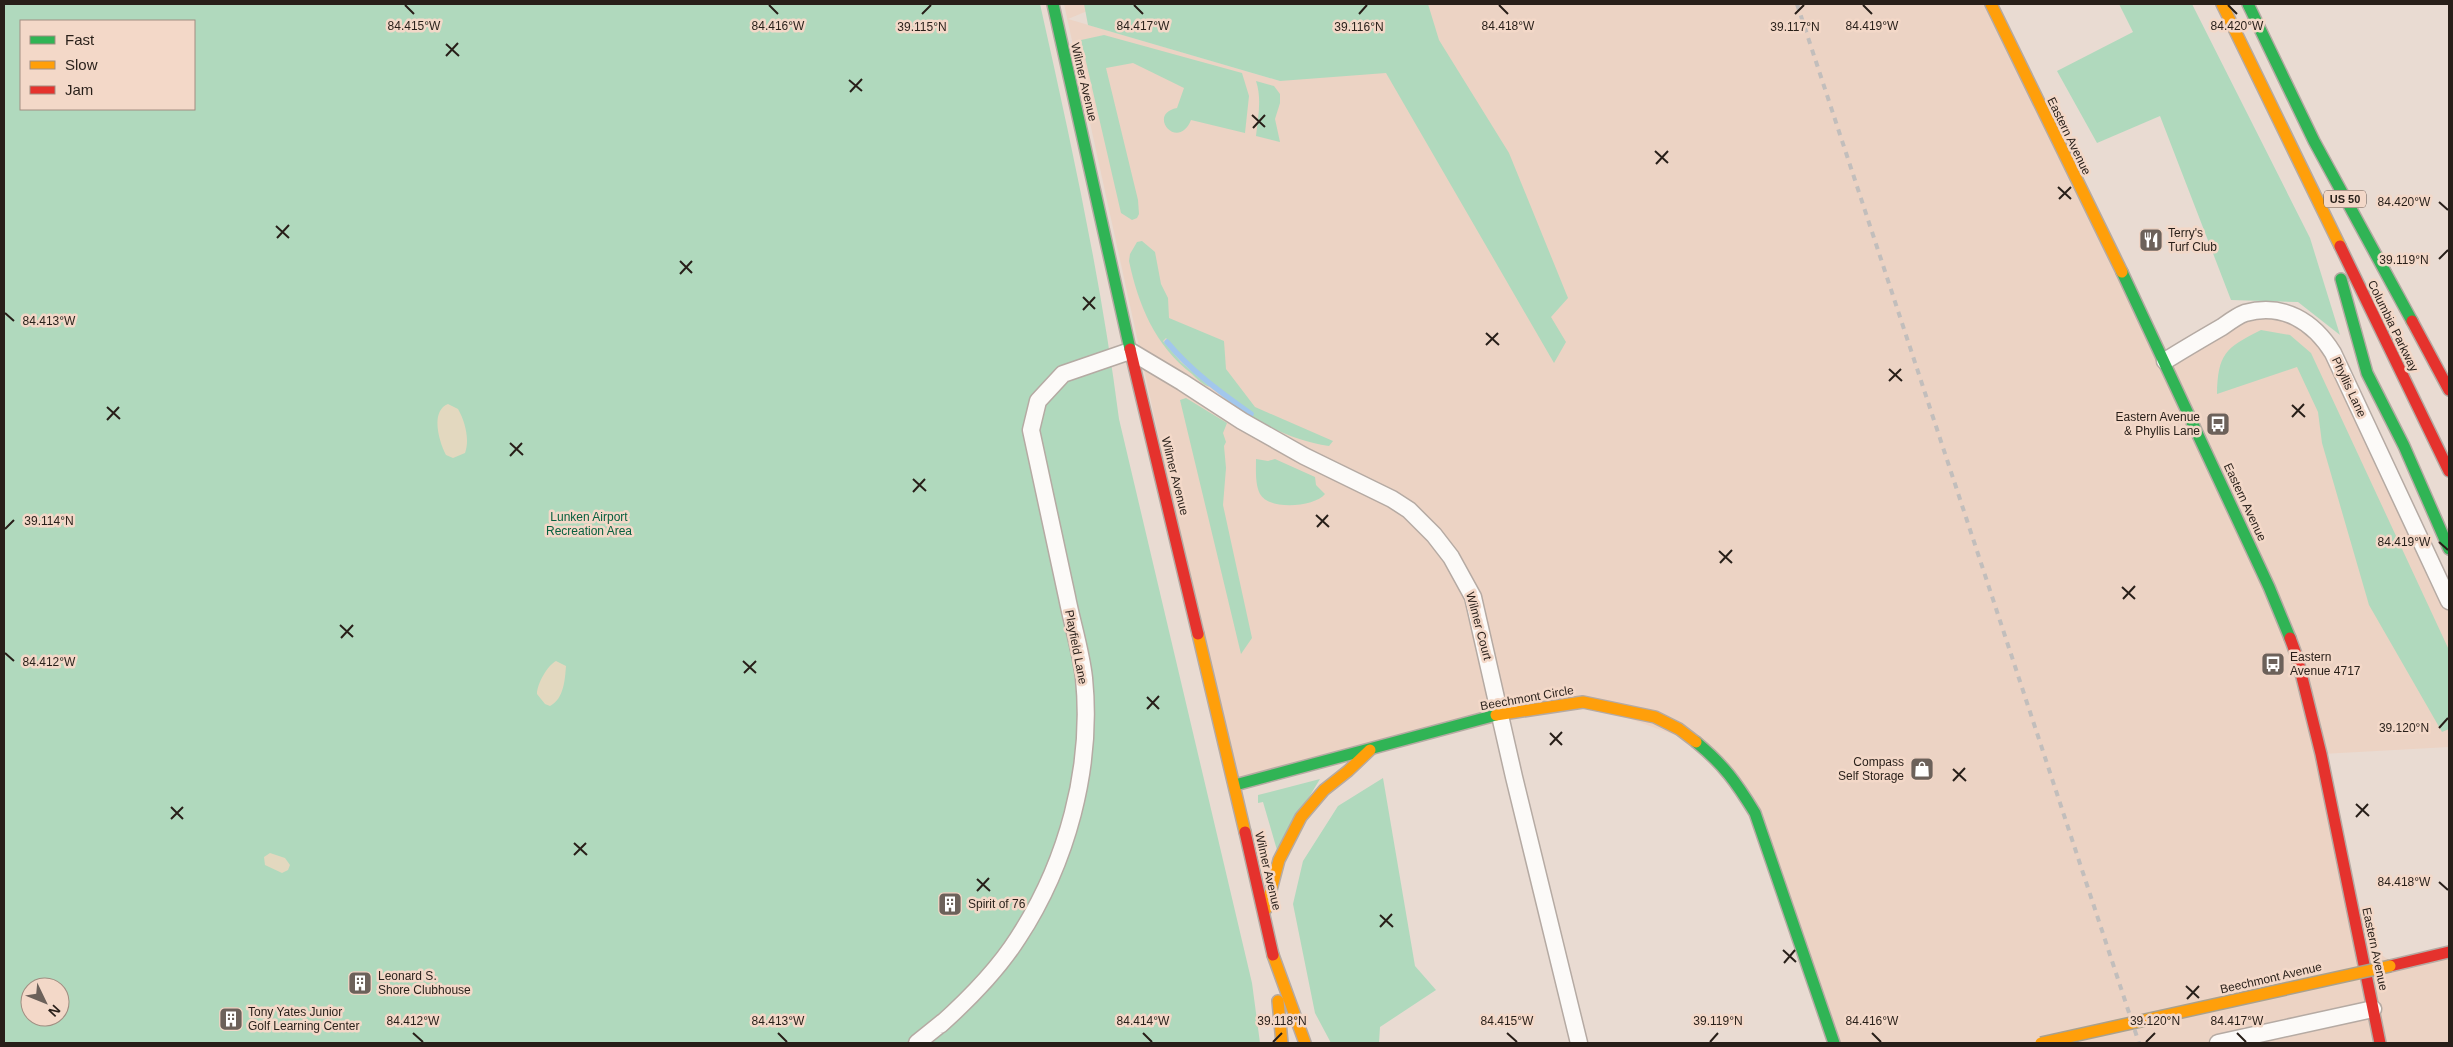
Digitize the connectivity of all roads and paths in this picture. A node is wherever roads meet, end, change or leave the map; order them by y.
1 (1053, 4) edge
2 (1991, 4) edge
3 (2222, 4) edge
4 (2248, 4) edge
5 (2323, 212) junction
6 (2372, 249) junction
7 (2438, 345) dead end
8 (1130, 351) junction
9 (2165, 361) junction
10 (2449, 390) edge
11 (2449, 471) edge
12 (2449, 549) edge
13 (2449, 601) edge
14 (1501, 714) junction
15 (1371, 749) junction
16 (1235, 785) junction
17 (1265, 916) junction
18 (2449, 942) edge
19 (2449, 952) edge
20 (1273, 955) junction
21 (2415, 959) junction
22 (2373, 1009) junction
23 (917, 1043) edge
24 (1282, 1043) edge
25 (1305, 1043) edge
26 (1579, 1043) edge
27 (1834, 1043) edge
28 (2041, 1043) edge
29 (2218, 1043) edge
30 (2380, 1043) edge

1 - 8 main road, Wilmer Avenue
2 - 9 main road, Eastern Avenue
3 - 5 main road, Columbia Parkway / US 50
4 - 6 main road, Columbia Parkway / US 50
5 - 11 main road, Columbia Parkway / US 50
5 - 12 main road
6 - 7 main road
6 - 10 main road, Columbia Parkway / US 50
8 - 14 street, Wilmer Court
8 - 16 main road, Wilmer Avenue
8 - 23 street, Playfield Lane
9 - 13 street, Phyllis Lane
9 - 22 main road, Eastern Avenue
14 - 15 main road, Beechmont Circle
14 - 26 street, Wilmer Court
14 - 27 main road, Beechmont Circle
15 - 16 main road, Beechmont Circle
15 - 17 main road
16 - 17 main road, Wilmer Avenue
17 - 20 main road, Wilmer Avenue
18 - 21 main road
19 - 21 main road, Beechmont Avenue
20 - 24 main road
20 - 25 main road
21 - 28 main road, Beechmont Avenue, bridge
22 - 29 street
22 - 30 main road, Eastern Avenue

